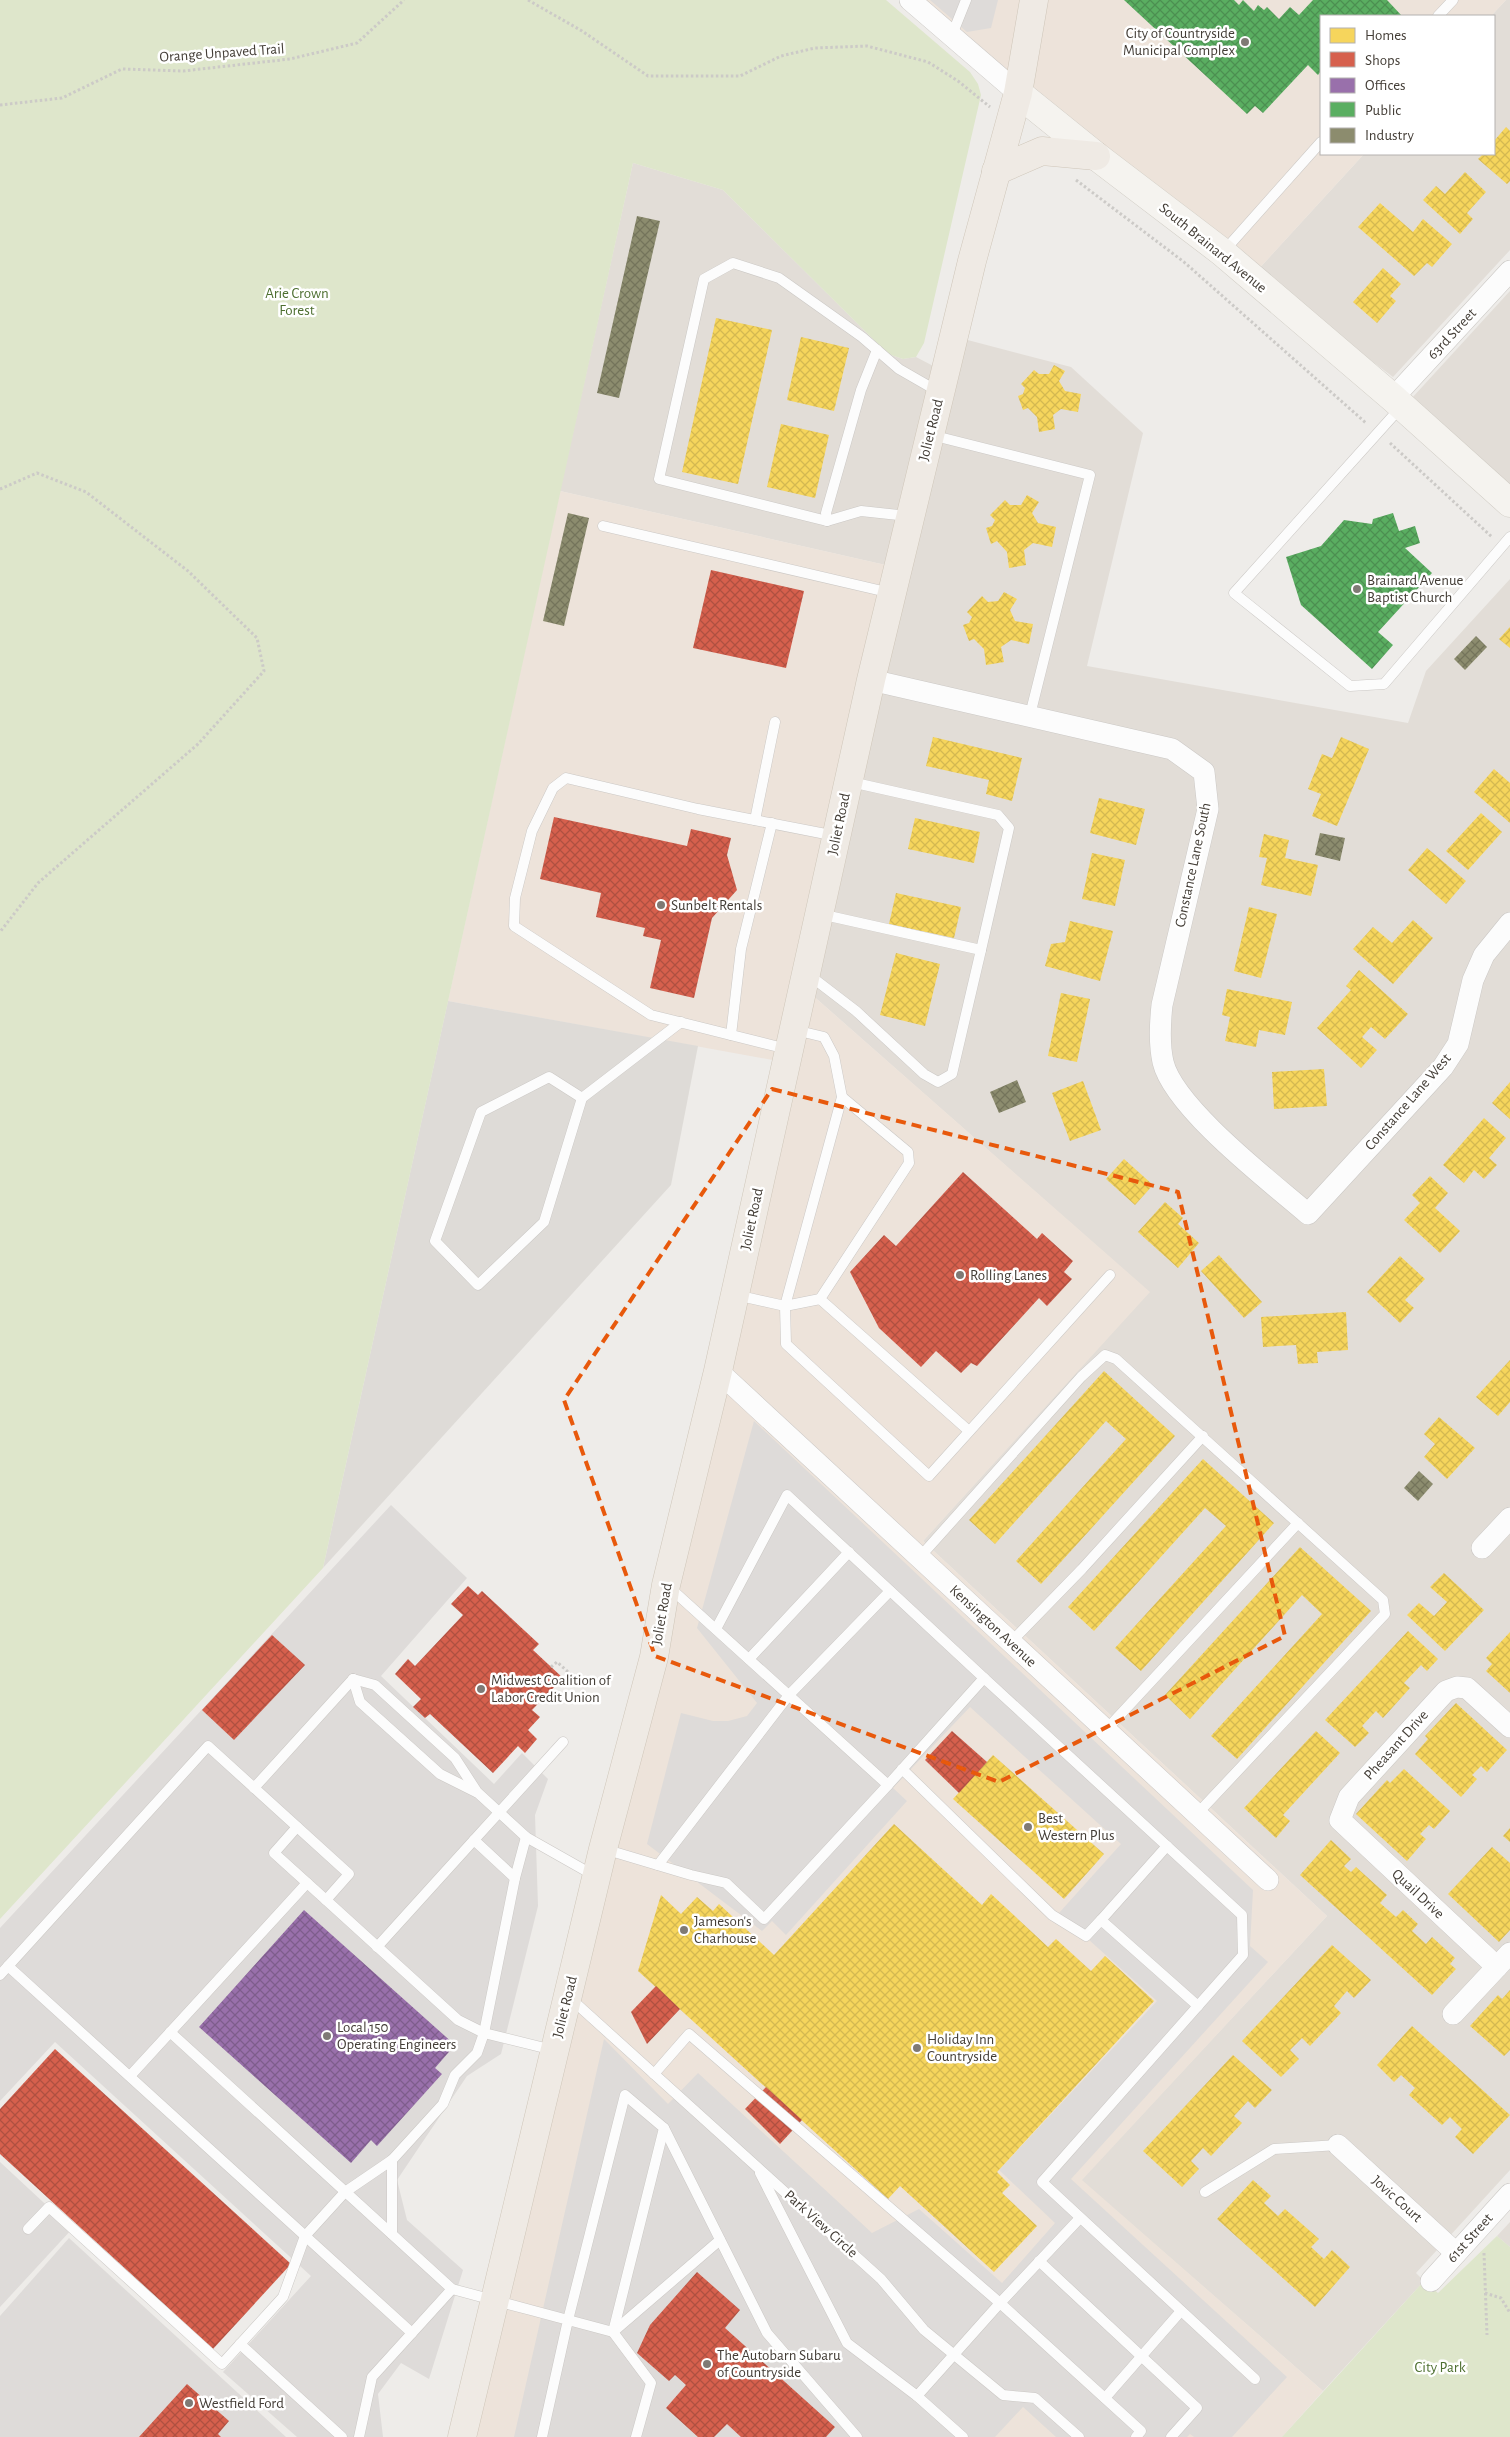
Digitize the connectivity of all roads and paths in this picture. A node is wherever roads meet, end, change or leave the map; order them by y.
1 (404, 0) edge
2 (528, 0) edge
3 (910, 0) edge
4 (966, 0) edge
5 (1034, 0) edge
6 (1453, 0) edge
7 (1439, 15) edge
8 (952, 35) junction
9 (1018, 93) junction
10 (0, 105) edge
11 (1009, 123) junction
12 (1320, 143) edge
13 (1096, 156) junction
14 (996, 170) junction
15 (1068, 175) dead end
16 (1222, 252) junction
17 (1510, 271) edge
18 (879, 351) junction
19 (940, 393) junction
20 (1398, 402) junction
21 (1378, 432) junction
22 (930, 435) junction
23 (0, 489) edge
24 (1510, 502) edge
25 (910, 516) junction
26 (827, 521) junction
27 (603, 526) dead end
28 (1510, 537) edge
29 (1501, 546) junction
30 (892, 593) junction
31 (871, 680) junction
32 (1030, 715) junction
33 (775, 722) dead end
34 (849, 782) junction
35 (756, 820) junction
36 (772, 823) junction
37 (837, 836) junction
38 (819, 914) junction
39 (1510, 923) edge
40 (0, 932) edge
41 (981, 950) junction
42 (806, 973) junction
43 (681, 1022) junction
44 (731, 1035) junction
45 (791, 1040) junction
46 (842, 1097) junction
47 (582, 1098) junction
48 (1308, 1214) joint
49 (1110, 1275) dead end
50 (735, 1294) junction
51 (820, 1299) junction
52 (785, 1306) junction
53 (718, 1371) junction
54 (970, 1431) junction
55 (1203, 1436) junction
56 (1510, 1518) edge
57 (1298, 1523) junction
58 (1482, 1548) dead end
59 (849, 1552) junction
60 (919, 1558) junction
61 (666, 1585) junction
62 (890, 1590) junction
63 (716, 1629) junction
64 (1011, 1642) junction
65 (749, 1659) junction
66 (552, 1667) dead end
67 (984, 1678) junction
68 (353, 1679) junction
69 (576, 1679) dead end
70 (790, 1696) junction
71 (1510, 1727) edge
72 (1106, 1730) junction
73 (563, 1742) dead end
74 (902, 1769) junction
75 (888, 1785) junction
76 (254, 1788) junction
77 (476, 1792) junction
78 (499, 1812) junction
79 (1197, 1814) junction
80 (1340, 1820) joint
81 (297, 1827) junction
82 (526, 1837) junction
83 (474, 1840) junction
84 (1167, 1846) junction
85 (603, 1849) junction
86 (658, 1865) junction
87 (596, 1877) junction
88 (516, 1878) junction
89 (1268, 1880) dead end
90 (307, 1882) junction
91 (326, 1900) junction
92 (1101, 1920) junction
93 (377, 1946) junction
94 (1503, 1960) edge
95 (8, 1966) junction
96 (0, 1975) edge
97 (568, 1996) junction
98 (1198, 2006) junction
99 (1453, 2014) dead end
100 (170, 2032) junction
101 (484, 2033) junction
102 (554, 2050) junction
103 (654, 2074) junction
104 (130, 2076) junction
105 (664, 2128) junction
106 (1338, 2145) joint
107 (392, 2160) junction
108 (756, 2166) junction
109 (345, 2192) junction
110 (1205, 2192) dead end
111 (1510, 2194) edge
112 (1080, 2218) junction
113 (1479, 2228) junction
114 (28, 2229) dead end
115 (392, 2234) junction
116 (305, 2236) junction
117 (720, 2240) junction
118 (1456, 2253) junction
119 (1039, 2261) junction
120 (1431, 2281) dead end
121 (452, 2289) junction
122 (1485, 2293) junction
123 (494, 2301) junction
124 (1000, 2303) junction
125 (1181, 2311) junction
126 (1510, 2313) edge
127 (568, 2320) junction
128 (612, 2332) junction
129 (412, 2333) junction
130 (1487, 2336) dead end
131 (240, 2344) junction
132 (954, 2354) junction
133 (1142, 2356) junction
134 (1255, 2379) dead end
135 (917, 2396) junction
136 (1105, 2398) junction
137 (1142, 2435) edge
138 (342, 2437) edge
139 (359, 2437) edge
140 (462, 2437) edge
141 (542, 2437) edge
142 (636, 2437) edge
143 (857, 2437) edge
144 (963, 2437) edge
145 (1079, 2437) edge
146 (1171, 2437) edge

1 - 10 path, Orange Unpaved Trail
2 - 11 path
3 - 8 street, South Brainard Avenue
4 - 8 lane
5 - 9 main road, Joliet Road
6 - 7 lane
8 - 9 street, South Brainard Avenue
9 - 11 main road, Joliet Road
9 - 13 street, South Brainard Avenue
11 - 14 main road, Joliet Road
12 - 16 lane
13 - 14 main road
13 - 16 street, South Brainard Avenue
14 - 19 main road, Joliet Road
15 - 21 path
16 - 20 street, South Brainard Avenue
17 - 20 street, 63rd Street
18 - 19 lane
18 - 26 lane
18 - 26 lane
19 - 22 main road, Joliet Road
20 - 21 lane
20 - 24 street, South Brainard Avenue
21 - 29 path
21 - 29 lane
22 - 25 main road, Joliet Road
22 - 32 lane
23 - 40 path
25 - 26 lane
25 - 30 main road, Joliet Road
27 - 30 lane
28 - 29 lane
30 - 31 main road, Joliet Road
31 - 32 street, Constance Lane South
31 - 34 main road, Joliet Road
32 - 48 street, Constance Lane South
33 - 35 lane
34 - 37 main road, Joliet Road
34 - 41 lane
35 - 36 lane
35 - 43 lane
36 - 37 lane
36 - 44 lane
37 - 38 main road, Joliet Road
38 - 41 lane
38 - 42 main road, Joliet Road
39 - 48 street, Constance Lane West
41 - 42 lane
42 - 45 main road, Joliet Road
43 - 44 lane
43 - 47 lane
44 - 45 lane
45 - 46 lane
45 - 50 main road, Joliet Road
46 - 51 lane
46 - 52 lane
47 - 47 lane
49 - 54 lane
50 - 52 lane
50 - 53 main road, Joliet Road
51 - 52 lane
51 - 54 lane
52 - 54 lane
53 - 60 street, Kensington Avenue
53 - 61 main road, Joliet Road
55 - 57 lane
55 - 60 lane
55 - 64 lane
56 - 58 street
57 - 72 lane
57 - 79 lane
59 - 62 lane
59 - 63 lane
59 - 65 lane
60 - 64 street, Kensington Avenue
61 - 63 lane
61 - 85 main road, Joliet Road
62 - 67 lane
62 - 70 lane
63 - 65 lane
64 - 72 street, Kensington Avenue
65 - 70 lane
66 - 69 path
67 - 74 lane
67 - 84 lane
68 - 76 lane
68 - 77 lane
68 - 77 lane
70 - 75 lane
70 - 86 lane
71 - 80 street, Pheasant Drive
72 - 79 street, Kensington Avenue
73 - 78 lane
74 - 75 lane
74 - 92 lane
75 - 86 lane
76 - 81 lane
76 - 95 lane
77 - 78 lane
78 - 82 lane
78 - 83 lane
79 - 89 street, Kensington Avenue
80 - 94 street, Quail Drive
81 - 90 lane
81 - 91 lane
82 - 87 lane
82 - 88 lane
83 - 88 lane
83 - 93 lane
84 - 92 lane
84 - 98 lane
85 - 86 lane
85 - 87 main road, Joliet Road
87 - 97 main road, Joliet Road
88 - 101 lane
90 - 91 lane
90 - 100 lane
91 - 93 lane
92 - 98 lane
93 - 101 lane
94 - 99 street
95 - 96 lane
95 - 104 lane
97 - 102 main road, Joliet Road
97 - 103 lane, Park View Circle
98 - 112 lane
100 - 104 lane
100 - 109 lane
101 - 102 lane
101 - 107 lane
102 - 123 main road, Joliet Road
103 - 108 lane, Park View Circle
103 - 124 lane
104 - 116 lane
105 - 117 lane
105 - 127 lane
105 - 128 lane
106 - 110 lane
106 - 118 street, Jovic Court
107 - 109 lane
107 - 115 lane
108 - 132 lane, Park View Circle
108 - 135 lane
109 - 115 lane
109 - 116 lane
111 - 113 street, 61st Street
112 - 119 lane
112 - 125 lane
113 - 118 street, 61st Street
113 - 122 path
114 - 131 lane
115 - 121 lane
116 - 129 lane
116 - 131 lane
117 - 128 lane
117 - 143 lane
118 - 120 street, 61st Street
119 - 124 lane
119 - 133 lane
121 - 123 lane
121 - 129 lane
122 - 126 path
122 - 130 path
123 - 127 lane
123 - 140 main road, Joliet Road
124 - 132 lane
124 - 136 lane
125 - 133 lane
125 - 134 lane
127 - 128 lane
127 - 141 lane
128 - 142 lane
129 - 139 lane
131 - 138 lane
132 - 135 lane
132 - 145 lane, Park View Circle
133 - 136 lane
133 - 146 lane
135 - 144 lane
136 - 137 lane

